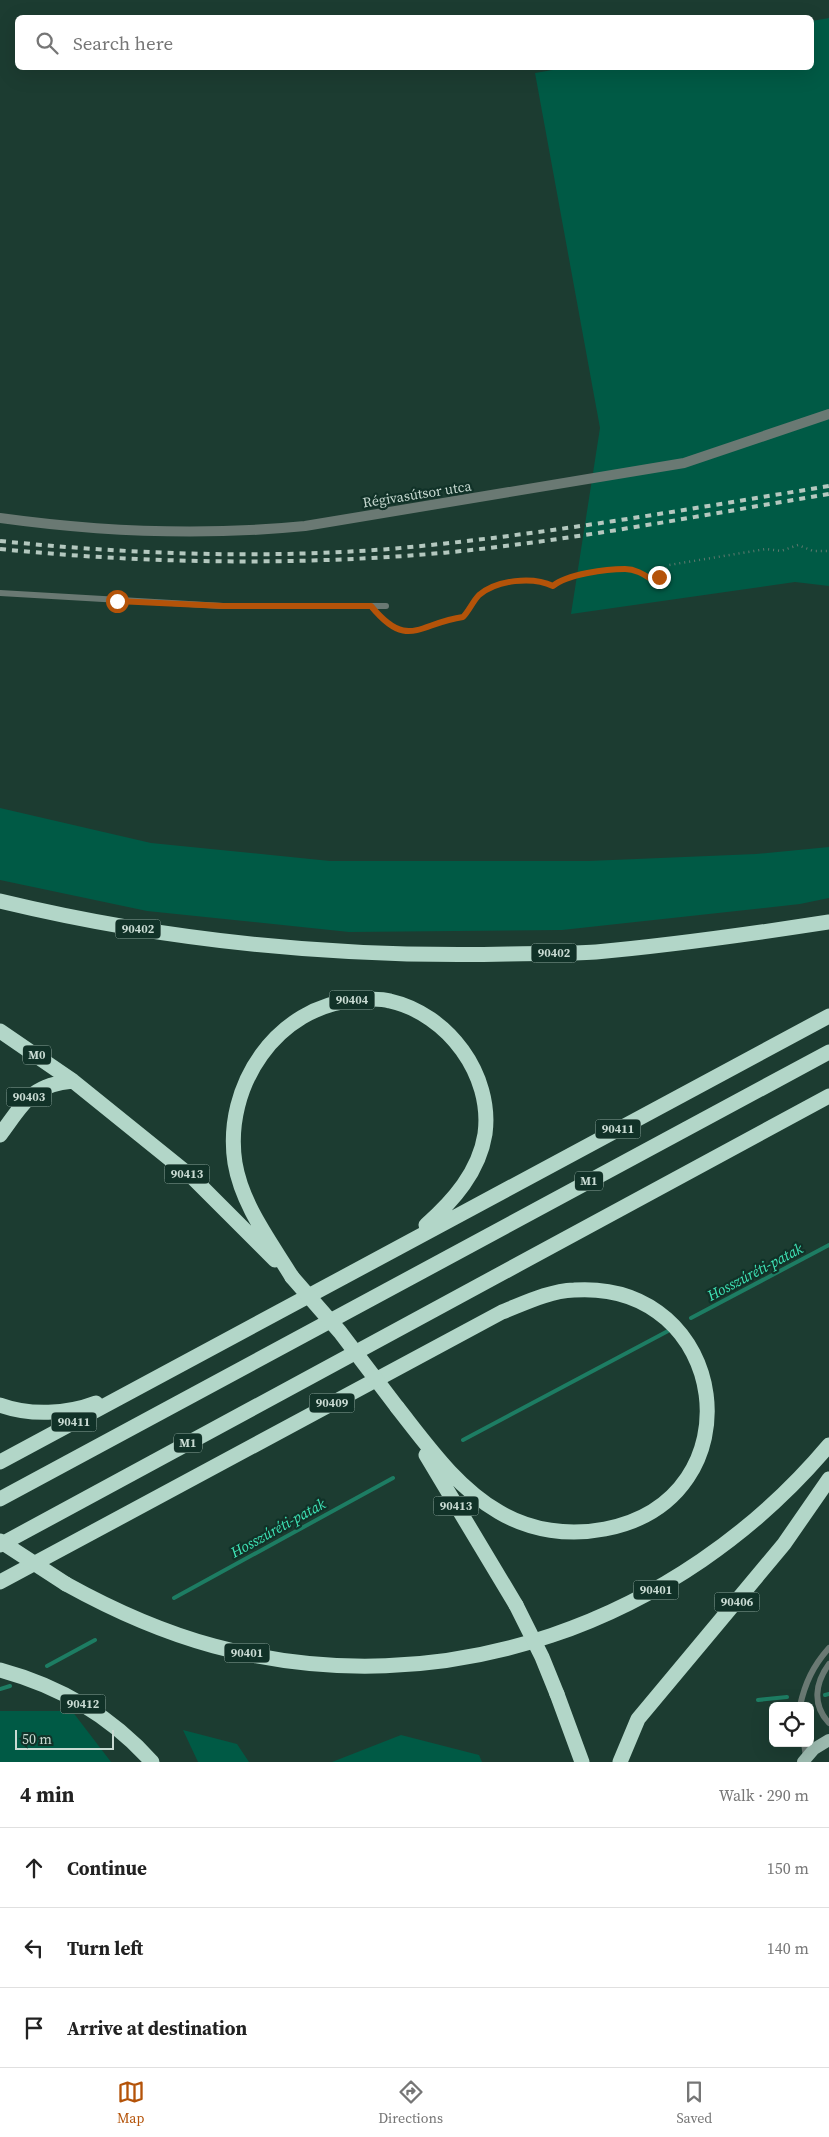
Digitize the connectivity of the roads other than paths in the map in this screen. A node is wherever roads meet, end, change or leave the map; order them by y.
1 (829, 414) edge
2 (0, 518) edge
3 (0, 593) edge
4 (386, 606) dead end
5 (0, 901) edge
6 (829, 922) edge
7 (829, 1016) edge
8 (0, 1031) edge
9 (829, 1052) edge
10 (73, 1081) junction
11 (829, 1096) edge
12 (0, 1136) edge
13 (406, 1242) junction
14 (292, 1277) junction
15 (148, 1382) junction
16 (0, 1404) edge
17 (397, 1407) junction
18 (829, 1444) edge
19 (0, 1462) edge
20 (829, 1479) edge
21 (0, 1499) edge
22 (0, 1541) edge
23 (0, 1545) edge
24 (0, 1582) edge
25 (829, 1648) edge
26 (829, 1664) edge
27 (0, 1670) edge
28 (801, 1702) edge
29 (829, 1723) edge
30 (829, 1740) edge
31 (804, 1759) edge
32 (152, 1762) edge
33 (582, 1762) edge
34 (620, 1762) edge

1 - 2 street, Régivasútsor utca
3 - 4 lane
5 - 6 highway, 90402
7 - 13 highway, 90411
8 - 10 highway, M0
9 - 21 highway, M1
10 - 12 highway, 90403
10 - 14 highway, 90413
11 - 23 highway, M1
13 - 14 highway, 90404
13 - 15 highway, 90411
14 - 17 highway, 90413, bridge
15 - 16 highway
15 - 19 highway, 90411
17 - 24 highway, 90409
17 - 33 highway, 90413, bridge
18 - 22 highway, 90401, bridge
20 - 34 highway, 90406
25 - 28 lane
26 - 29 lane
27 - 32 highway, 90412
30 - 31 main road

